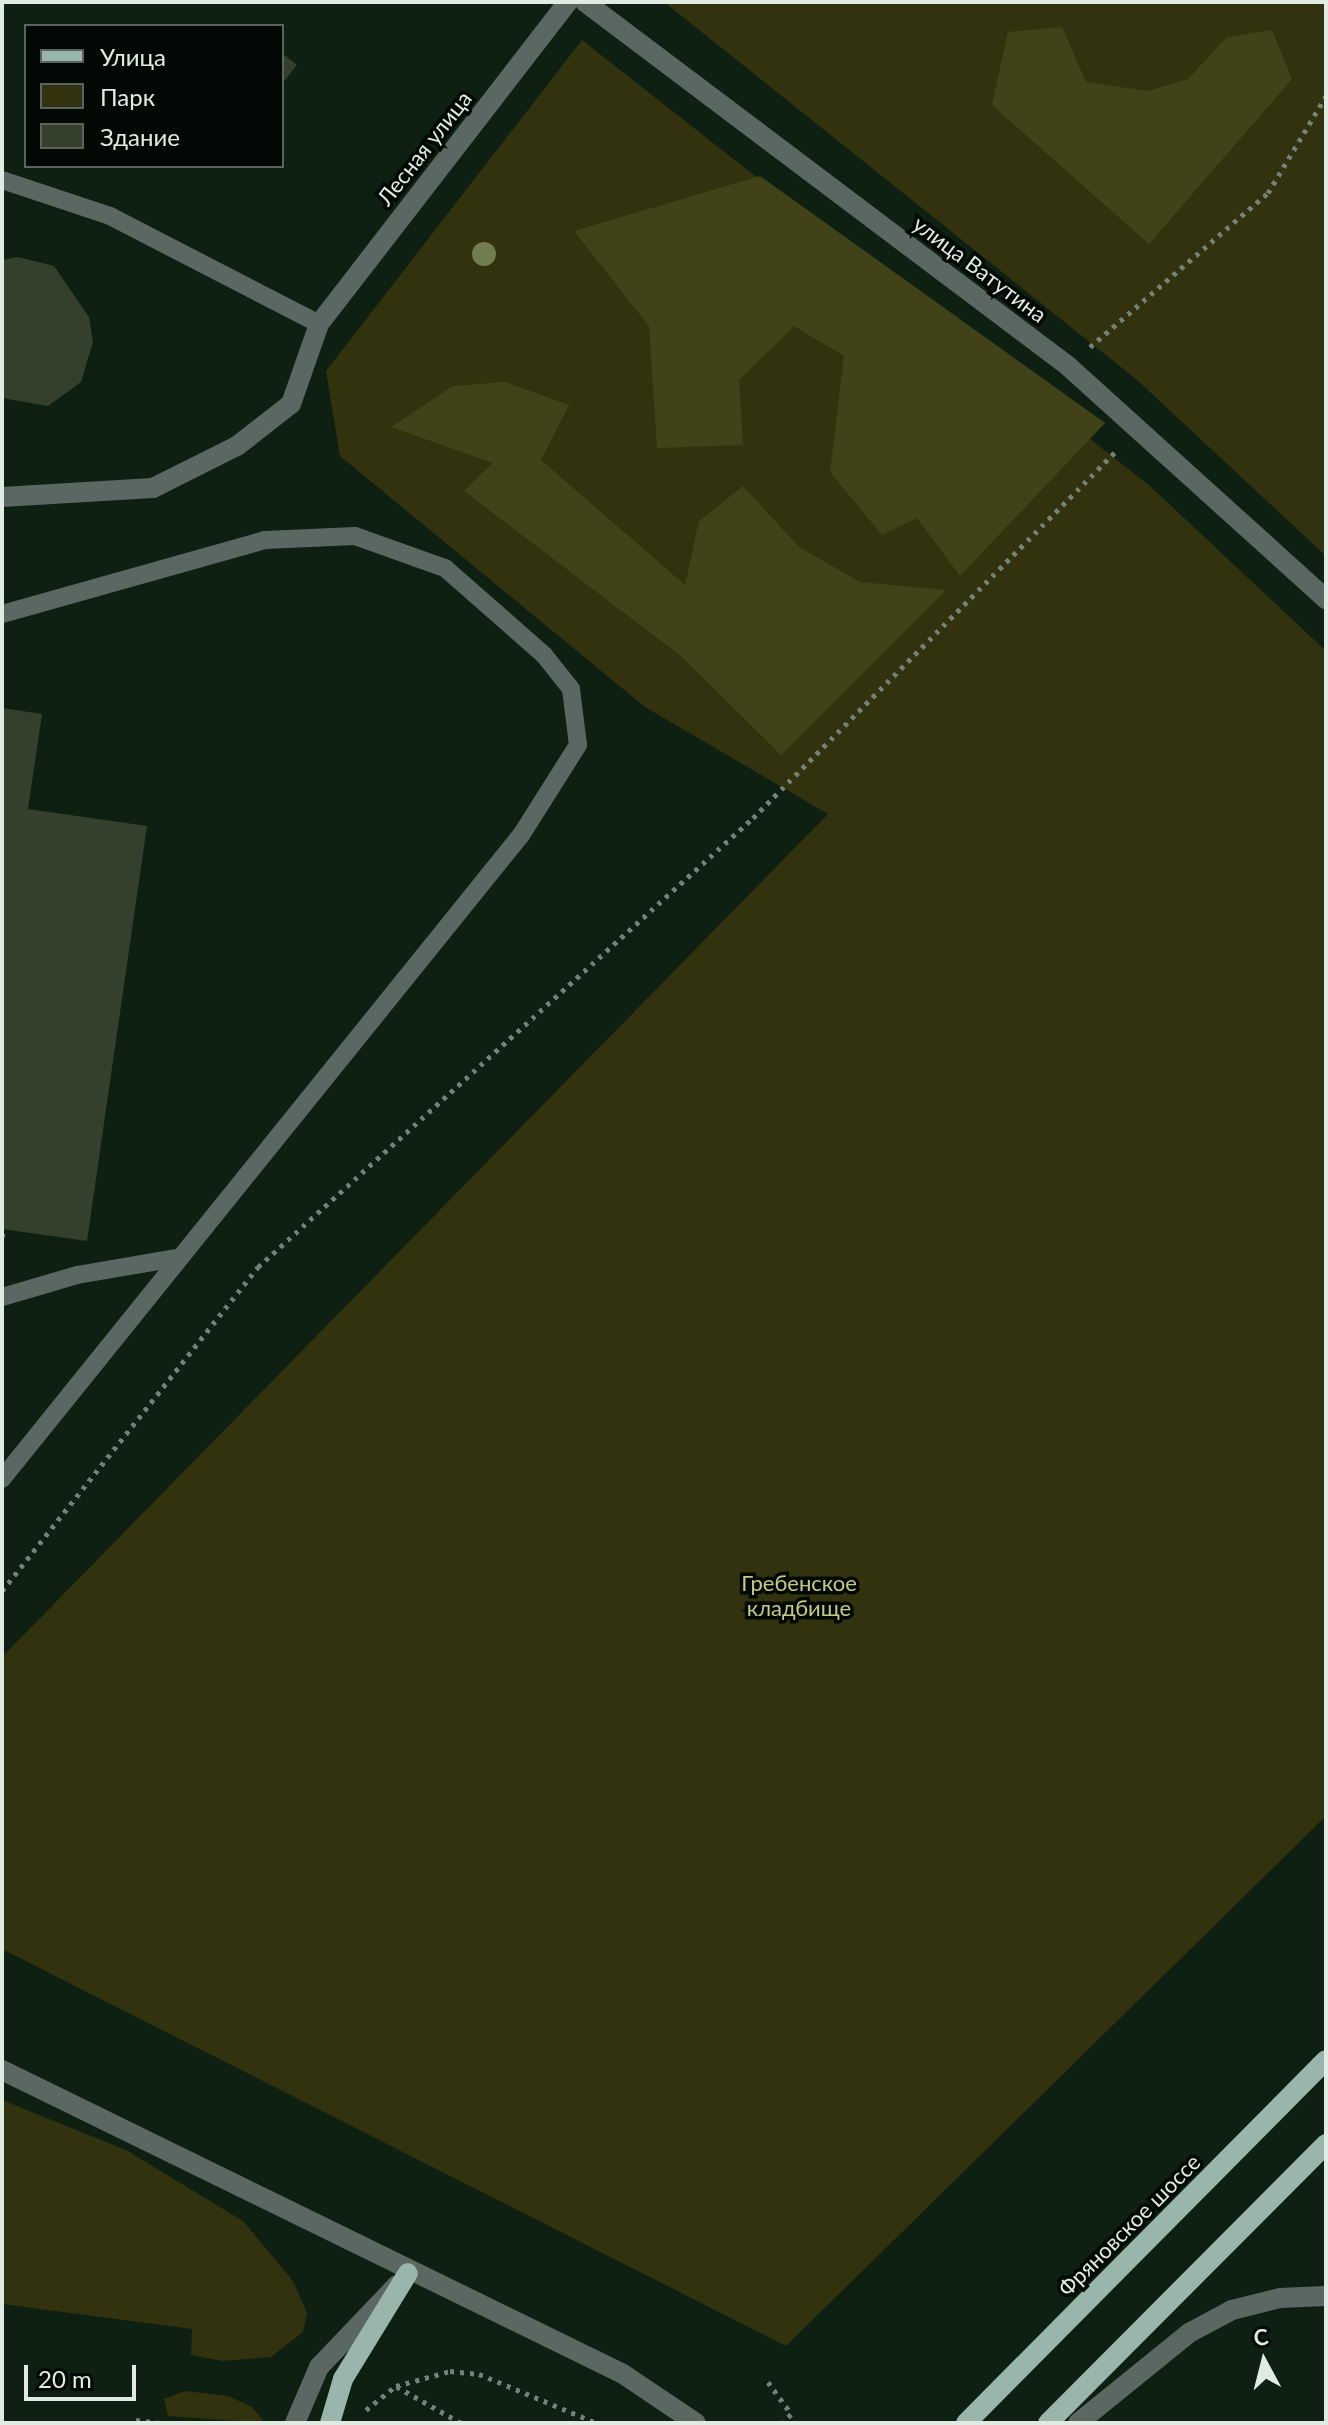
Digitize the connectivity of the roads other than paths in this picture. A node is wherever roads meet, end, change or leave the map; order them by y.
1 (568, 2) edge
2 (585, 2) edge
3 (2, 180) edge
4 (319, 324) junction
5 (2, 497) edge
6 (1326, 599) edge
7 (2, 614) edge
8 (176, 1258) junction
9 (2, 1297) edge
10 (2, 1479) edge
11 (1326, 2060) edge
12 (2, 2070) edge
13 (1326, 2144) edge
14 (408, 2273) junction
15 (1326, 2296) edge
16 (295, 2423) edge
17 (330, 2423) edge
18 (696, 2423) edge
19 (966, 2423) edge
20 (1048, 2423) edge
21 (1078, 2423) edge

1 - 4 street, Лесная улица
2 - 6 street, улица Ватутина
3 - 4 lane
4 - 5 street, Лесная улица
7 - 8 lane
8 - 9 lane
8 - 10 lane
11 - 19 main road, Фряновское шоссе
12 - 14 street
13 - 20 main road
14 - 16 street
14 - 17 main road
14 - 18 street
15 - 21 street

